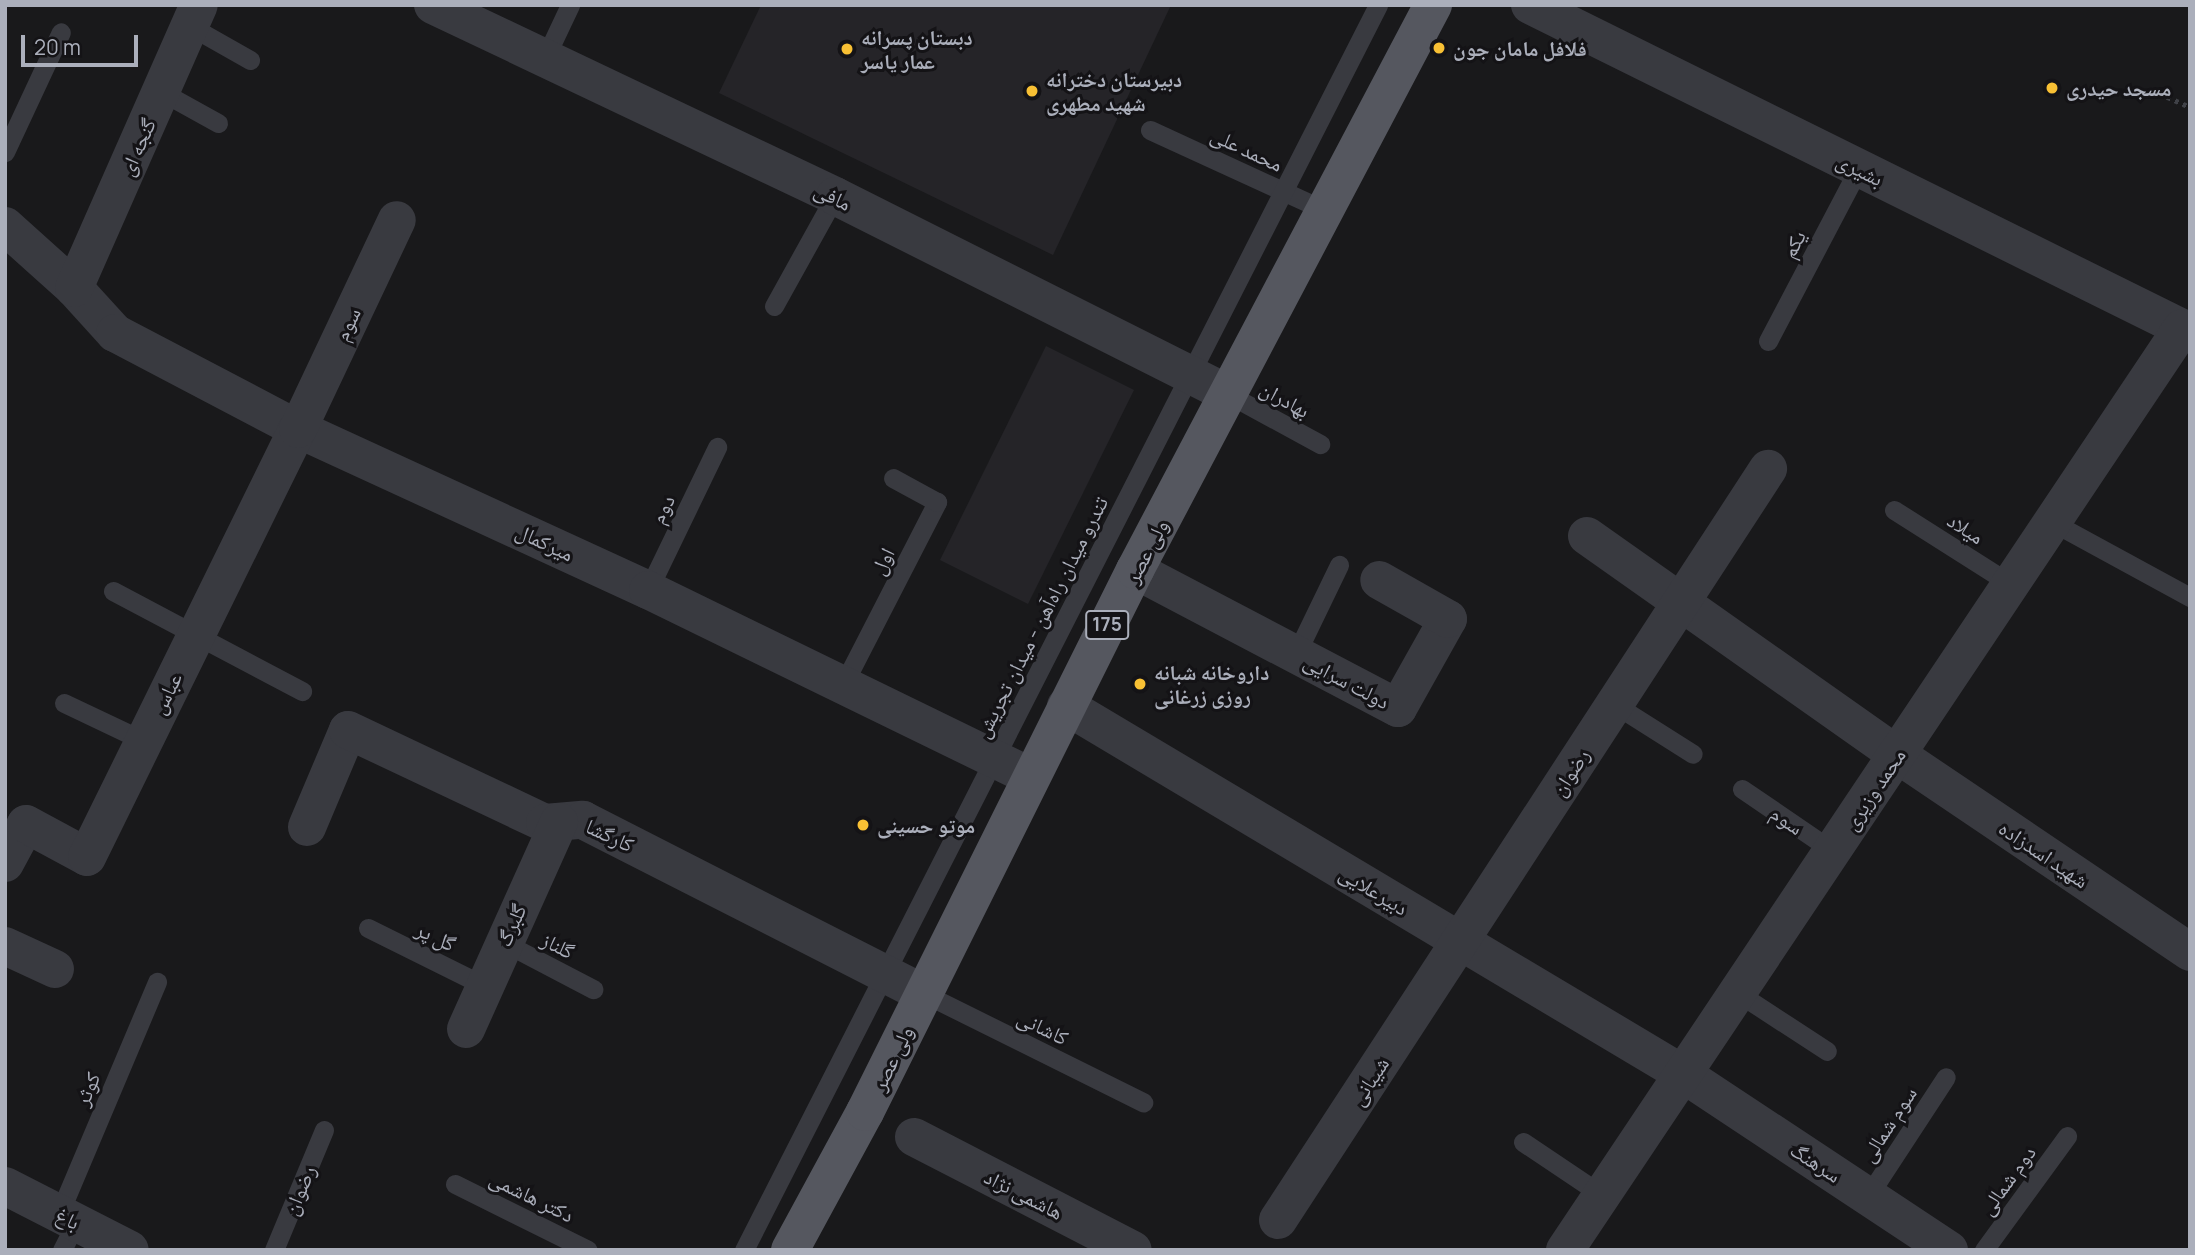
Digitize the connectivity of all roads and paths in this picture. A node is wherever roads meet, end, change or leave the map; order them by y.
1 (433, 5) edge
2 (570, 5) edge
3 (1378, 5) edge
4 (1433, 5) edge
5 (1530, 5) edge
6 (194, 16) edge
7 (61, 32) dead end
8 (545, 58) junction
9 (250, 60) dead end
10 (2152, 90) dead end
11 (162, 92) junction
12 (2190, 107) edge
13 (218, 123) dead end
14 (1150, 130) dead end
15 (5, 152) edge
16 (1859, 168) junction
17 (1284, 191) junction
18 (835, 196) junction
19 (1324, 210) junction
20 (397, 219) dead end
21 (5, 226) edge
22 (74, 288) junction
23 (774, 306) dead end
24 (2187, 323) edge
25 (1768, 341) dead end
26 (1190, 376) junction
27 (1228, 394) junction
28 (298, 429) junction
29 (1320, 444) dead end
30 (717, 447) dead end
31 (1768, 469) dead end
32 (893, 478) dead end
33 (1894, 510) dead end
34 (2054, 523) junction
35 (1587, 536) dead end
36 (1339, 565) dead end
37 (1135, 570) junction
38 (1379, 580) dead end
39 (2012, 585) junction
40 (648, 590) junction
41 (113, 591) dead end
42 (2190, 597) edge
43 (1681, 603) junction
44 (195, 636) junction
45 (1296, 654) junction
46 (844, 685) junction
47 (302, 691) dead end
48 (64, 703) dead end
49 (1615, 704) junction
50 (1066, 706) junction
51 (142, 740) junction
52 (1693, 754) dead end
53 (1898, 755) junction
54 (995, 759) junction
55 (1030, 776) junction
56 (1742, 789) dead end
57 (559, 822) junction
58 (307, 827) dead end
59 (1833, 851) junction
60 (5, 863) edge
61 (368, 928) dead end
62 (1460, 941) junction
63 (503, 942) junction
64 (5, 946) edge
65 (2190, 953) edge
66 (55, 969) dead end
67 (885, 974) junction
68 (157, 982) dead end
69 (485, 986) junction
70 (593, 989) dead end
71 (923, 993) junction
72 (1738, 993) junction
73 (466, 1029) dead end
74 (1827, 1051) dead end
75 (1683, 1074) junction
76 (1946, 1077) dead end
77 (1143, 1102) dead end
78 (324, 1130) dead end
79 (2067, 1136) dead end
80 (915, 1137) dead end
81 (1523, 1142) dead end
82 (455, 1184) dead end
83 (5, 1186) edge
84 (1602, 1195) junction
85 (1868, 1196) junction
86 (1278, 1220) dead end
87 (66, 1228) edge
88 (130, 1250) edge
89 (274, 1250) edge
90 (588, 1250) edge
91 (744, 1250) edge
92 (790, 1250) edge
93 (1133, 1250) edge
94 (1565, 1250) edge
95 (1949, 1250) edge
96 (1984, 1250) edge

1 - 8 street, مافی
2 - 8 lane
3 - 17 lane, تندرو میدان راه‌آهن - میدان تجریش
4 - 19 main road, ولی عصر / 175
5 - 16 street, بشیری
6 - 9 lane
6 - 11 street, گنجه ای
7 - 15 lane
8 - 18 street, مافی
10 - 12 path
11 - 13 lane
11 - 22 street, گنجه ای
14 - 17 lane, محمد علی
16 - 24 street, بشیری
16 - 25 lane, یکم
17 - 19 lane, محمد علی
17 - 26 lane, تندرو میدان راه‌آهن - میدان تجریش
18 - 23 lane
18 - 26 street, مافی
19 - 27 main road, ولی عصر / 175
20 - 28 street, سوم
21 - 22 street, میرکمال
22 - 28 street, میرکمال
24 - 34 street, محمد وزیری
26 - 27 street, مافی
26 - 54 lane, تندرو میدان راه‌آهن - میدان تجریش
27 - 29 lane, بهادران
27 - 37 main road, ولی عصر / 175
28 - 40 street, میرکمال
28 - 44 street, عباس
30 - 40 lane, دوم
31 - 43 street, رضوان
32 - 46 lane, اول
33 - 39 lane, میلاد
34 - 39 street, محمد وزیری
34 - 42 lane
35 - 43 street
36 - 45 lane
37 - 45 street, دولت سرایی
37 - 50 main road, ولی عصر / 175
38 - 45 street, دولت سرایی
39 - 53 street, محمد وزیری
40 - 46 street, میرکمال
41 - 44 lane
43 - 49 street, رضوان
43 - 53 street
44 - 47 lane
44 - 51 street, عباس
46 - 54 street, میرکمال
48 - 51 lane
49 - 52 lane
49 - 62 street, رضوان
50 - 55 main road, ولی عصر / 175
50 - 62 street, دبیرعلایی
51 - 60 street, عباس
53 - 59 street, محمد وزیری
53 - 65 street, شهید اسدزاده
54 - 55 street, میرکمال
54 - 67 lane, تندرو میدان راه‌آهن - میدان تجریش
55 - 71 main road, ولی عصر / 175
56 - 59 lane, سوم
57 - 58 street, کارگشا
57 - 63 street, گلبرگ
57 - 67 street, کارگشا
59 - 72 street, محمد وزیری
61 - 69 lane, گل پر
62 - 75 street, دبیرعلایی
62 - 86 street, شیبانی
63 - 69 street, گلبرگ
63 - 70 lane, گلناز
64 - 66 street
67 - 71 street, کارگشا
67 - 91 lane, تندرو میدان راه‌آهن - میدان تجریش
68 - 87 lane, کوثر
69 - 73 street, گلبرگ
71 - 77 lane, کاشانی
71 - 92 main road, ولی عصر / 175
72 - 74 lane
72 - 75 street, محمد وزیری
75 - 84 street, محمد وزیری
75 - 85 street, سرهنگ
76 - 85 lane, سوم شمالی
78 - 89 lane, رضوان
79 - 96 lane, دوم شمالی
80 - 93 street, هاشمی نژاد
81 - 84 lane
82 - 90 lane, دکتر هاشمی
83 - 87 street, باغ
84 - 94 street, محمد وزیری
85 - 95 street, سرهنگ
87 - 88 street, باغ

